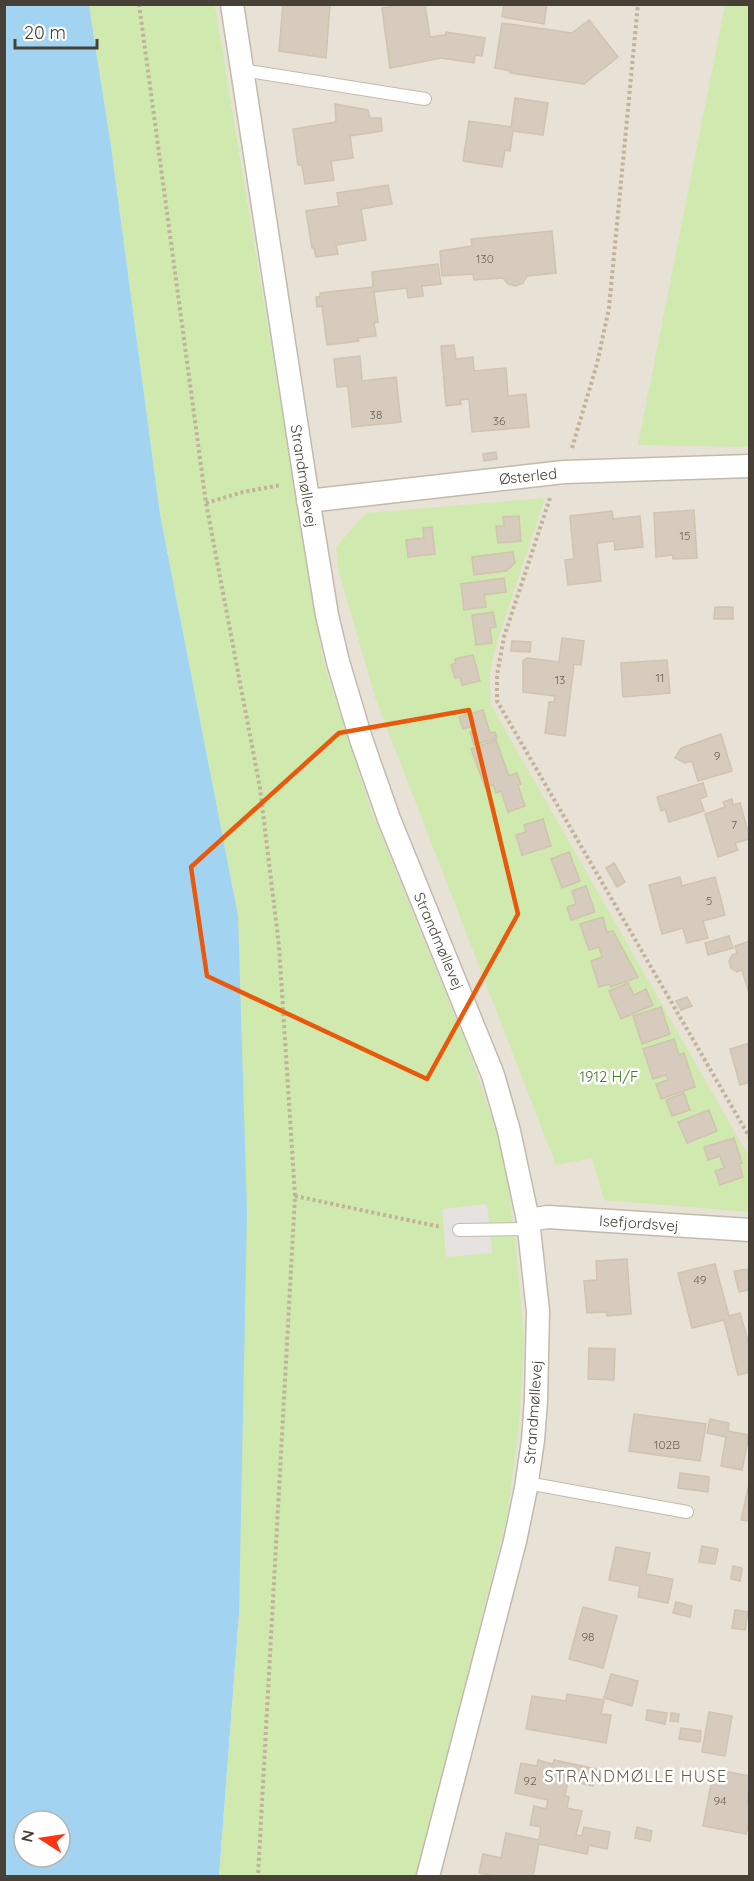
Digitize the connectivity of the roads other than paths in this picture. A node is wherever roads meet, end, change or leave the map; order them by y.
1 (232, 4) edge
2 (242, 70) junction
3 (425, 99) dead end
4 (750, 466) edge
5 (306, 490) junction
6 (529, 1225) junction
7 (459, 1230) road end
8 (750, 1230) edge
9 (526, 1483) junction
10 (687, 1512) dead end
11 (428, 1876) edge

1 - 2 street, Strandmøllevej
2 - 3 lane
2 - 5 street, Strandmøllevej
4 - 5 street, Østerled
5 - 6 street, Strandmøllevej
6 - 7 lane
6 - 8 street, Isefjordsvej
6 - 9 street, Strandmøllevej
9 - 10 lane
9 - 11 street, Strandmøllevej

